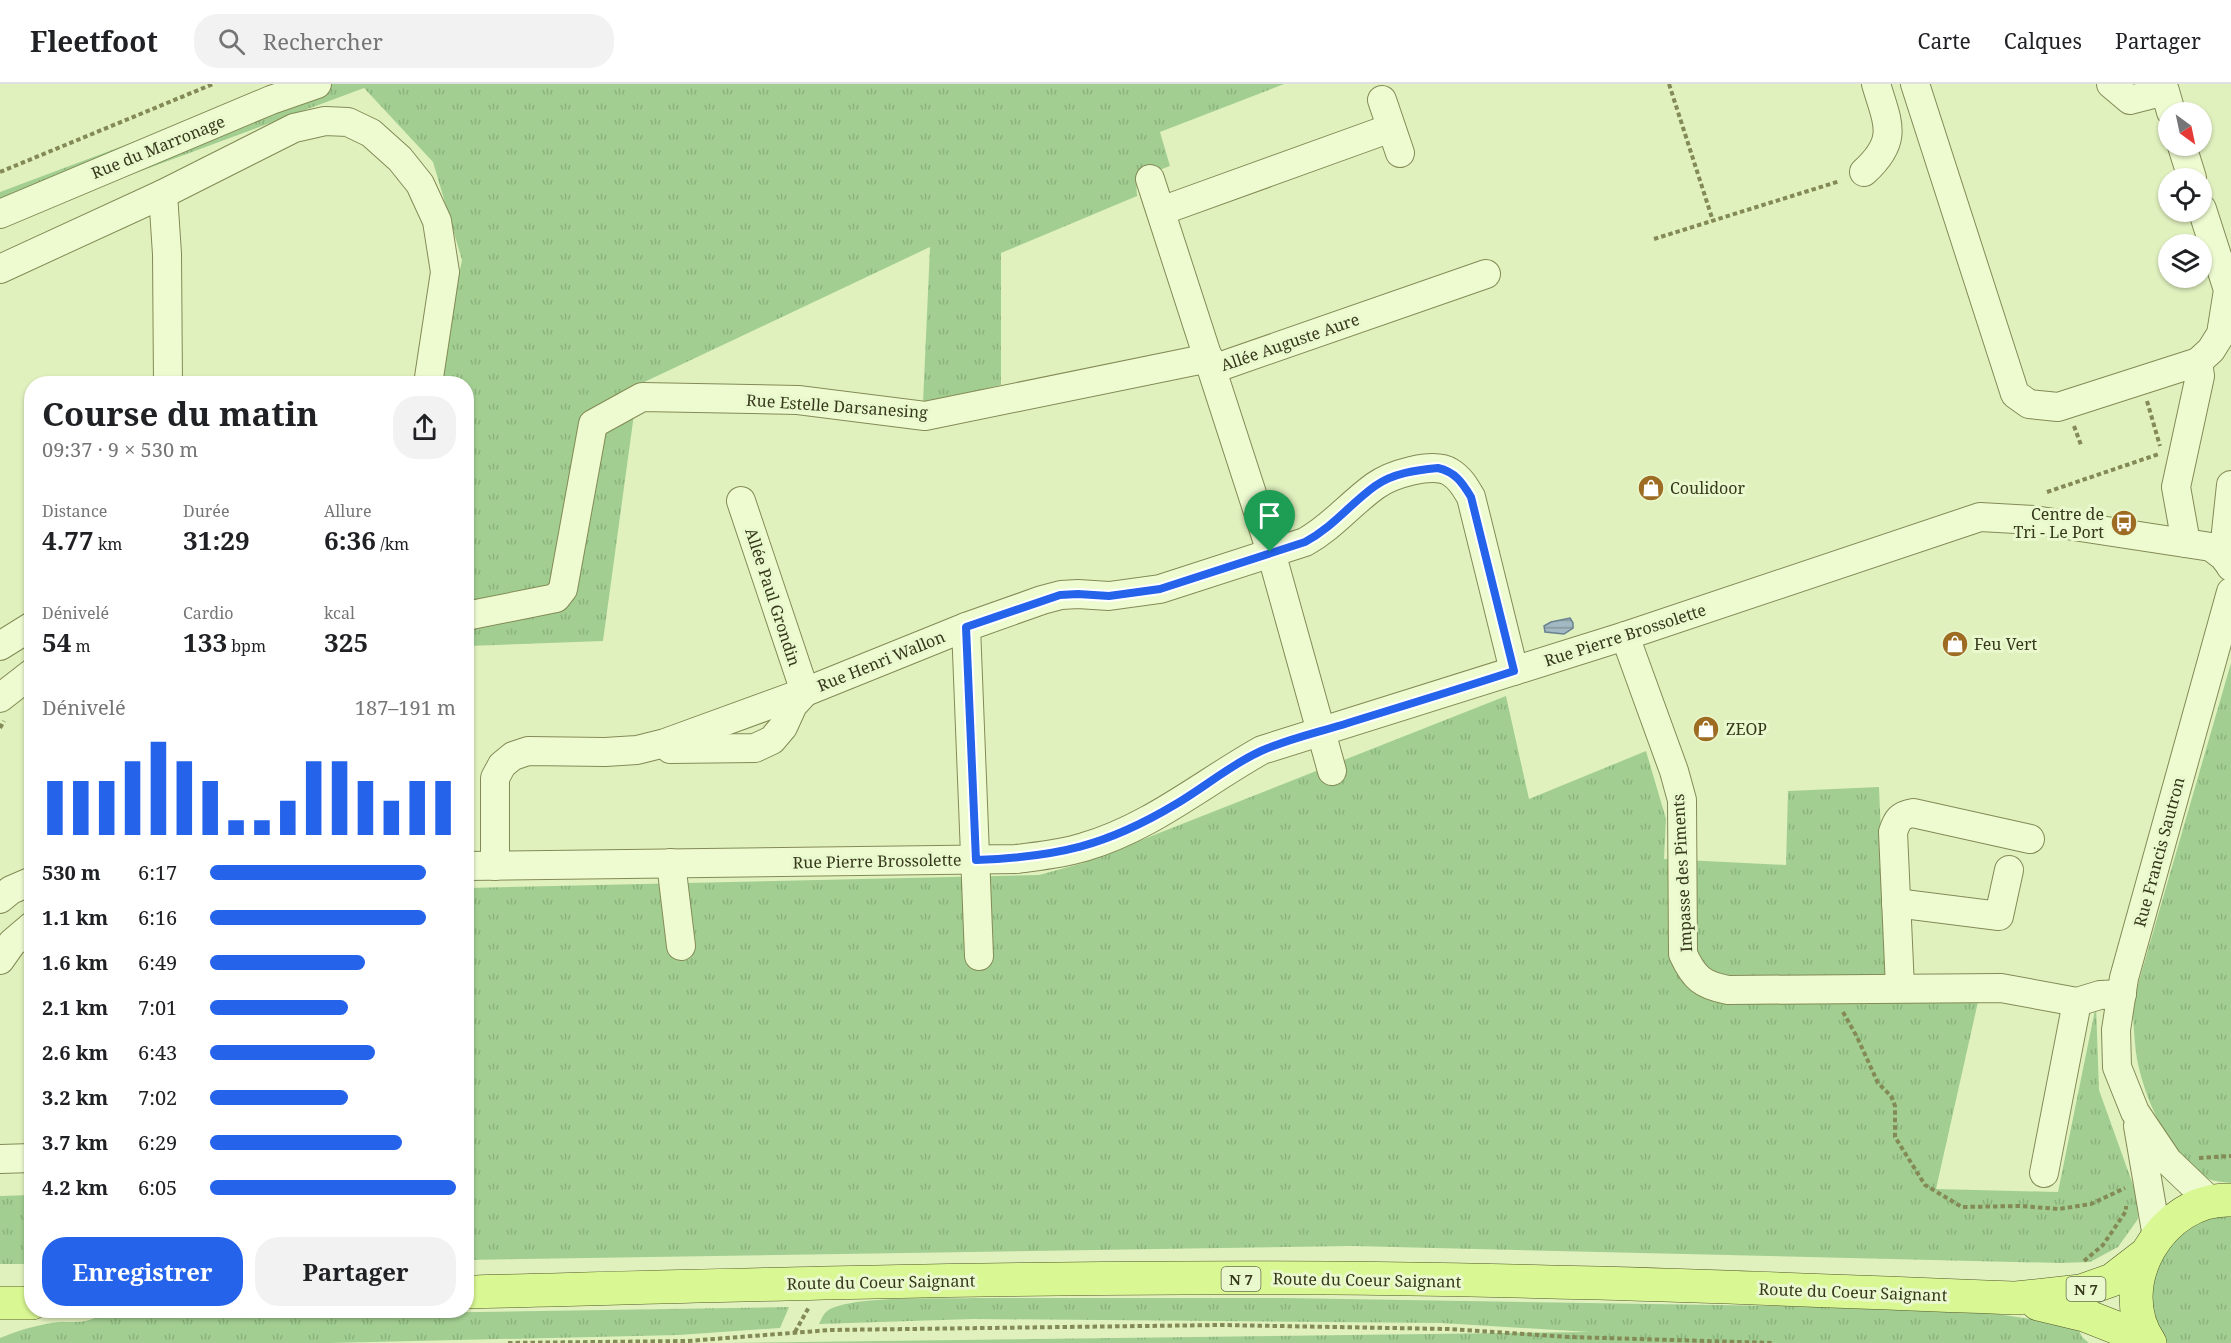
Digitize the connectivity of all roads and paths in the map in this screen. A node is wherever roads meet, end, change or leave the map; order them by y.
1 (213, 84) edge
2 (317, 84) edge
3 (1669, 84) edge
4 (1876, 84) edge
5 (1915, 84) edge
6 (2111, 84) edge
7 (1382, 100) dead end
8 (2168, 102) edge
9 (0, 172) edge
10 (1852, 176) joint
11 (1150, 179) dead end
12 (163, 194) junction
13 (1161, 211) junction
14 (0, 214) edge
15 (1713, 221) junction
16 (2206, 222) edge
17 (1654, 239) dead end
18 (0, 269) edge
19 (1486, 274) dead end
20 (2198, 362) junction
21 (1211, 363) junction
22 (168, 376) edge
23 (429, 376) edge
24 (2145, 393) dead end
25 (2071, 417) dead end
26 (2081, 445) dead end
27 (2163, 453) junction
28 (2165, 461) dead end
29 (2231, 485) edge
30 (2047, 492) dead end
31 (741, 501) dead end
32 (2186, 543) junction
33 (1270, 552) junction
34 (2231, 572) edge
35 (474, 614) edge
36 (966, 627) junction
37 (24, 631) edge
38 (1625, 636) junction
39 (0, 646) edge
40 (1514, 671) junction
41 (24, 679) edge
42 (805, 692) junction
43 (0, 698) edge
44 (1320, 732) junction
45 (1332, 771) dead end
46 (2030, 839) dead end
47 (976, 860) junction
48 (671, 863) junction
49 (474, 866) edge
50 (495, 866) junction
51 (2009, 870) dead end
52 (24, 874) edge
53 (0, 875) edge
54 (24, 884) edge
55 (0, 898) edge
56 (1896, 903) junction
57 (24, 933) edge
58 (681, 946) dead end
59 (979, 956) dead end
60 (0, 960) edge
61 (1900, 988) junction
62 (1829, 989) junction
63 (2122, 994) junction
64 (2077, 1002) junction
65 (2135, 1112) junction
66 (24, 1158) edge
67 (0, 1159) edge
68 (2044, 1173) dead end
69 (2148, 1177) junction
70 (2126, 1195) dead end
71 (2221, 1201) edge
72 (2126, 1203) dead end
73 (2152, 1245) junction
74 (2081, 1291) junction
75 (474, 1292) edge
76 (2016, 1298) junction
77 (2149, 1341) edge
78 (508, 1343) edge
79 (1774, 1343) edge

1 - 9 path
2 - 14 street, Rue du Marronage
3 - 15 path
4 - 10 street
5 - 20 street
6 - 8 street
7 - 13 street
10 - 15 path
11 - 13 street
12 - 18 street
12 - 22 street
12 - 23 street
13 - 21 street
15 - 17 path
16 - 20 street
19 - 21 street, Allée Auguste Aure
20 - 32 street
21 - 33 street, Allée Auguste Aure
21 - 35 street, Rue Estelle Darsanesing
24 - 27 path
25 - 26 path
27 - 28 path
27 - 30 path
29 - 34 street
31 - 42 street, Allée Paul Grondin
32 - 34 street, Rue Pierre Brossolette
32 - 38 street, Rue Pierre Brossolette
33 - 36 street, Rue Henri Wallon
33 - 40 street, Rue Henri Wallon
33 - 44 street, Allée Auguste Aure
34 - 63 street, Rue Francis Sautron
36 - 42 street, Rue Henri Wallon
36 - 47 street
37 - 39 street
38 - 40 street, Rue Pierre Brossolette
38 - 62 street, Impasse des Piments
40 - 44 street, Rue Pierre Brossolette
41 - 43 street
42 - 50 street
44 - 45 street, Allée Auguste Aure
44 - 47 street, Rue Pierre Brossolette
46 - 56 street
47 - 48 street, Rue Pierre Brossolette
47 - 59 street
48 - 50 street, Rue Pierre Brossolette
48 - 58 street
49 - 50 street, Rue Pierre Brossolette
51 - 56 street
52 - 53 street
54 - 55 street
56 - 61 street
57 - 60 street
61 - 62 street, Impasse des Piments
61 - 64 street, Impasse des Piments
62 - 69 path
63 - 64 street
63 - 65 street, Rue Francis Sautron
64 - 68 street
65 - 69 street
65 - 71 street
66 - 67 street
69 - 70 path
69 - 73 street
71 - 73 main road, Route du Coeur Saignant
72 - 74 path
73 - 74 main road, Route du Coeur Saignant / N 7
73 - 77 main road
74 - 76 main road, Route du Coeur Saignant / N 7
75 - 76 main road, Route du Coeur Saignant / N 7
76 - 77 main road, Route du Coeur Saignant / N 7
78 - 79 path

